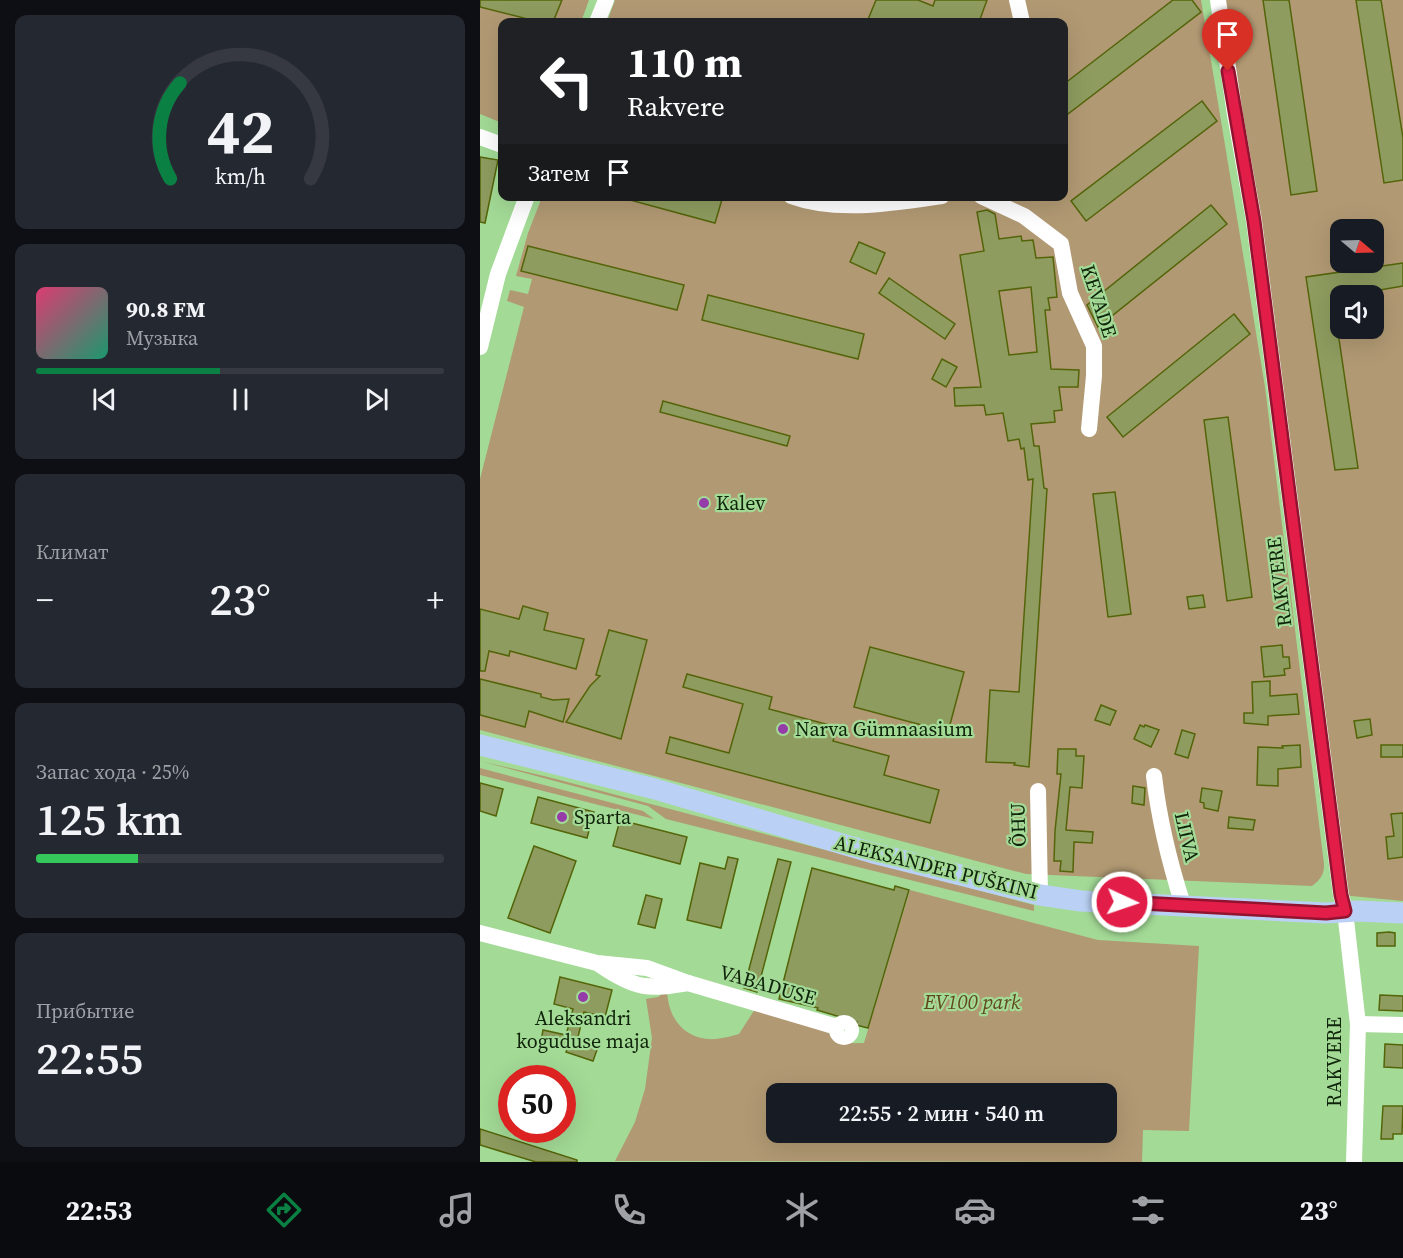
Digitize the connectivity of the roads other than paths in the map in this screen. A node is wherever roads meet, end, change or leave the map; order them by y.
1 (606, 0) edge
2 (1017, 0) edge
3 (1218, 0) edge
4 (599, 18) edge
5 (1021, 18) edge
6 (480, 138) edge
7 (498, 145) edge
8 (525, 201) edge
9 (804, 201) edge
10 (904, 201) edge
11 (992, 201) edge
12 (480, 347) edge
13 (1089, 429) dead end
14 (480, 745) edge
15 (1154, 776) dead end
16 (1038, 790) dead end
17 (1040, 895) junction
18 (1183, 905) junction
19 (1345, 911) junction
20 (1403, 913) edge
21 (480, 933) edge
22 (1358, 1024) junction
23 (1403, 1025) edge
24 (837, 1027) dead end
25 (1354, 1162) edge

1 - 4 street
2 - 5 street
3 - 19 street, RAKVERE
6 - 7 street
8 - 12 street
9 - 10 street
11 - 13 street, KEVADE
14 - 17 main road, ALEKSANDER PUŠKINI
15 - 18 street, LIIVA
16 - 17 street, ÕHU
17 - 18 main road, ALEKSANDER PUŠKINI
18 - 19 main road, ALEKSANDER PUŠKINI
19 - 20 main road, ALEKSANDER PUŠKINI
19 - 22 street, RAKVERE
21 - 24 street, VABADUSE
22 - 23 street
22 - 25 street, RAKVERE

